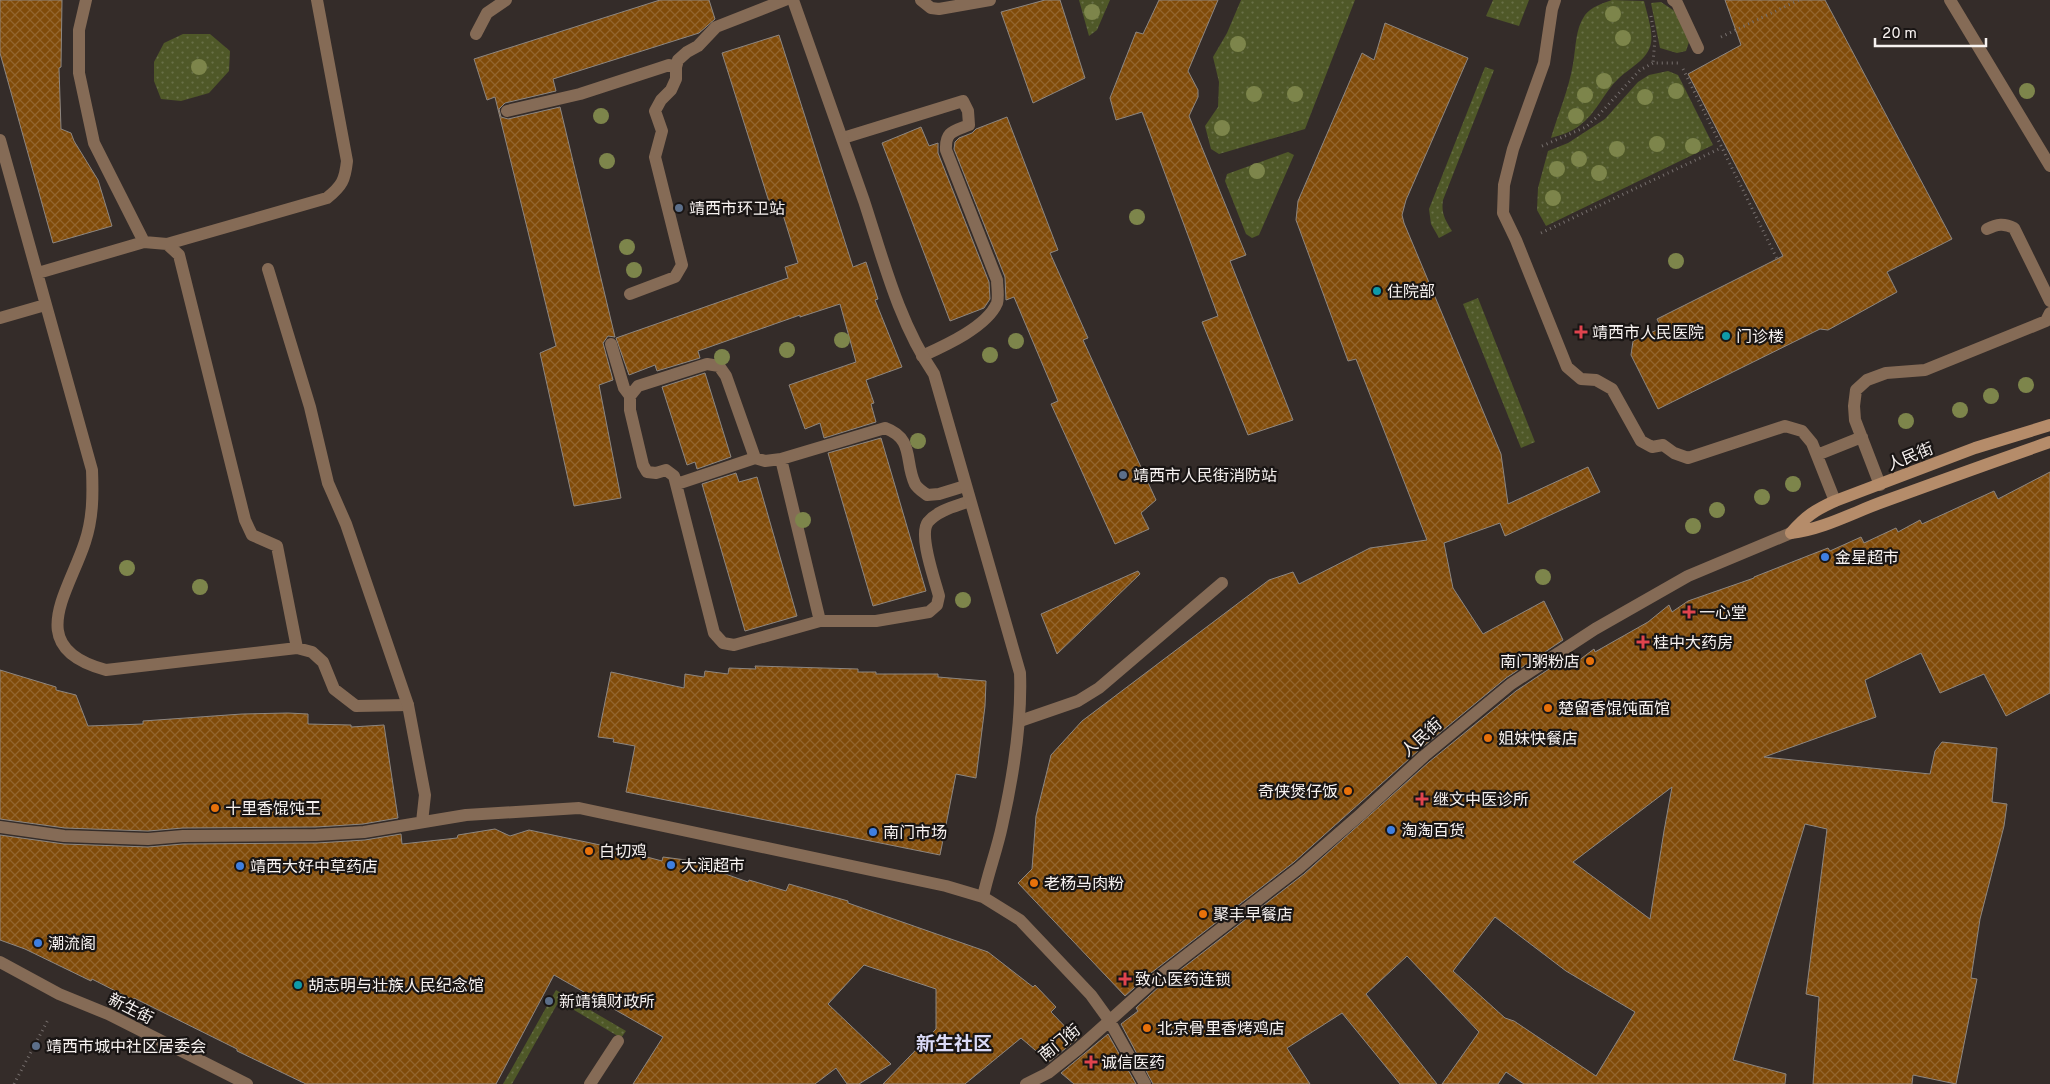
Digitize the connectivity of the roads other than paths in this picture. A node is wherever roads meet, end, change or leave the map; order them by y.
1 (86, 0) edge
2 (317, 0) edge
3 (506, 0) edge
4 (785, 0) edge
5 (792, 0) edge
6 (921, 0) edge
7 (990, 0) edge
8 (1555, 0) edge
9 (1672, 0) edge
10 (1950, 0) edge
11 (476, 34) dead end
12 (1698, 48) road end
13 (676, 67) junction
14 (507, 111) dead end
15 (843, 138) junction
16 (0, 140) edge
17 (2050, 166) edge
18 (1987, 229) dead end
19 (144, 242) junction
20 (167, 244) junction
21 (268, 269) dead end
22 (38, 273) junction
23 (630, 294) dead end
24 (2050, 301) edge
25 (46, 305) junction
26 (2050, 313) edge
27 (0, 318) edge
28 (611, 344) dead end
29 (922, 356) junction
30 (630, 396) junction
31 (2050, 425) edge
32 (1862, 437) junction
33 (2050, 442) edge
34 (1817, 455) junction
35 (756, 458) junction
36 (781, 459) junction
37 (677, 484) junction
38 (1880, 485) junction
39 (965, 486) junction
40 (970, 501) junction
41 (1835, 501) junction
42 (1791, 532) junction
43 (1222, 583) dead end
44 (820, 620) junction
45 (297, 648) junction
46 (408, 705) junction
47 (1020, 721) junction
48 (422, 822) junction
49 (0, 827) edge
50 (983, 897) junction
51 (0, 962) edge
52 (1109, 1020) junction
53 (618, 1041) dead end
54 (247, 1084) edge
55 (590, 1084) edge
56 (1026, 1084) edge
57 (1145, 1084) edge

1 - 19 street
2 - 20 street
3 - 11 street
4 - 13 street
5 - 15 street
6 - 7 street
8 - 34 street
9 - 12 street
10 - 17 street
13 - 14 street
13 - 23 street
15 - 29 street
15 - 29 street
16 - 22 street
18 - 24 street
19 - 20 street
19 - 22 street
20 - 45 street
21 - 46 street
22 - 25 street
25 - 27 street
25 - 45 street
26 - 32 street
28 - 30 street
29 - 39 street
30 - 35 street
30 - 37 street
31 - 38 main road, 人民街
32 - 34 street
32 - 38 street
33 - 42 main road, 人民街
34 - 41 street
35 - 36 street
35 - 37 street
36 - 39 street
36 - 44 street
37 - 44 street
38 - 41 main road, 人民街
39 - 40 street
40 - 44 street
40 - 47 street
41 - 42 main road, 人民街
42 - 52 street, 人民街
43 - 47 street
45 - 46 street
46 - 48 street
47 - 50 street
48 - 49 street
48 - 50 street
50 - 52 street
51 - 54 street, 新生街
52 - 56 street, 南门街
52 - 57 street
53 - 55 street

